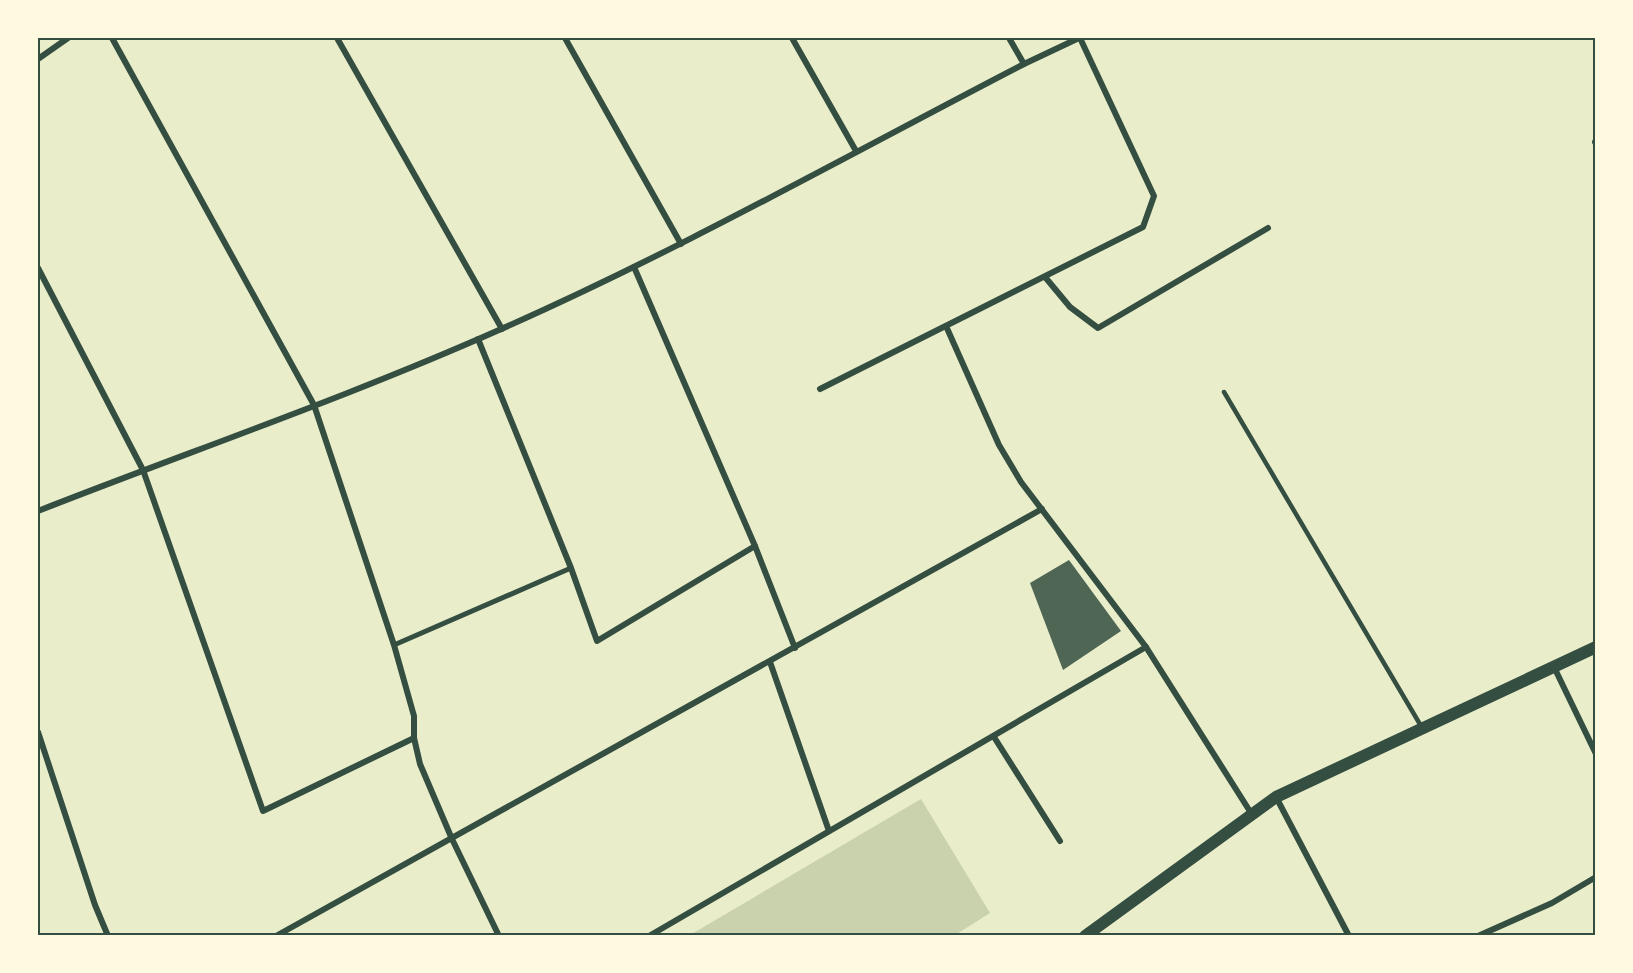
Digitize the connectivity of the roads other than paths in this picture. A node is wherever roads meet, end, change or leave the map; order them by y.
1 (68, 38) edge
2 (112, 38) edge
3 (337, 38) edge
4 (565, 38) edge
5 (792, 38) edge
6 (1009, 38) edge
7 (1080, 38) edge
8 (38, 59) edge
9 (1024, 64) junction
10 (856, 151) junction
11 (1268, 228) dead end
12 (681, 244) junction
13 (634, 267) junction
14 (38, 268) edge
15 (1045, 277) junction
16 (946, 326) junction
17 (502, 329) junction
18 (478, 339) junction
19 (820, 389) dead end
20 (1224, 392) dead end
21 (314, 405) junction
22 (142, 470) junction
23 (1042, 509) junction
24 (38, 511) edge
25 (755, 546) junction
26 (571, 568) junction
27 (394, 645) junction
28 (1146, 647) junction
29 (1596, 647) edge
30 (795, 648) junction
31 (770, 662) junction
32 (1554, 666) junction
33 (1422, 729) junction
34 (38, 732) edge
35 (994, 737) junction
36 (414, 738) junction
37 (1596, 754) edge
38 (1276, 797) junction
39 (1251, 813) junction
40 (829, 831) junction
41 (452, 839) junction
42 (1060, 841) dead end
43 (1596, 877) edge
44 (108, 936) edge
45 (276, 936) edge
46 (499, 936) edge
47 (649, 936) edge
48 (1084, 936) edge
49 (1349, 936) edge
50 (1478, 936) edge

1 - 8 street
2 - 21 street
3 - 17 street
4 - 12 street
5 - 10 street
6 - 9 street
7 - 9 street
7 - 15 street
9 - 10 street
10 - 12 street
11 - 15 street
12 - 13 street
13 - 17 street
13 - 25 street
14 - 22 street
15 - 16 street
16 - 19 street
16 - 23 street
17 - 18 street
18 - 21 street
18 - 26 street
20 - 33 lane
21 - 22 street
21 - 27 street
22 - 24 street
22 - 36 street
23 - 28 street
23 - 30 street
25 - 26 street
25 - 30 street
26 - 27 street
27 - 36 street
28 - 35 street
28 - 39 street
29 - 32 main road
30 - 31 street
31 - 40 street
31 - 41 street
32 - 33 main road
32 - 37 street
33 - 38 main road
34 - 44 street
35 - 40 street
35 - 42 street
36 - 41 street
38 - 39 main road
38 - 49 street
39 - 48 main road
40 - 47 street
41 - 45 street
41 - 46 street
43 - 50 street

